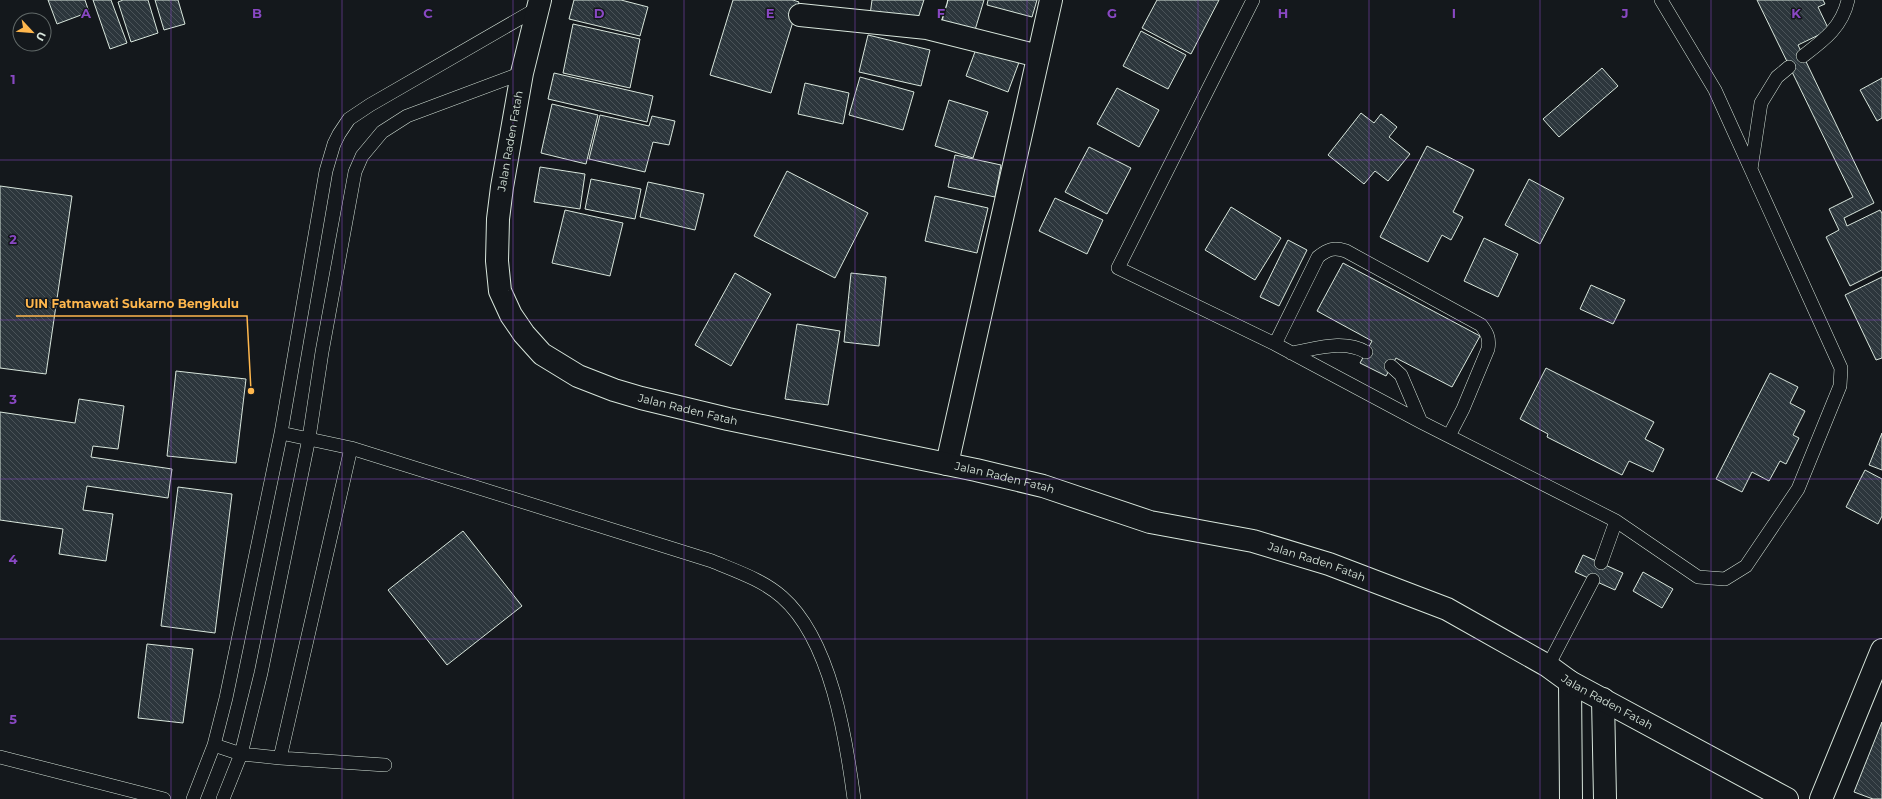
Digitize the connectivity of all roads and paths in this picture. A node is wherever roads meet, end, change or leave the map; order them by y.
1 (936, 0) edge
2 (1051, 0) edge
3 (1253, 0) edge
4 (1661, 0) edge
5 (1848, 0) edge
6 (539, 4) edge
7 (800, 15) dead end
8 (927, 28) junction
9 (1038, 56) junction
10 (1804, 56) dead end
11 (1789, 67) dead end
12 (522, 73) junction
13 (1751, 169) junction
14 (1276, 344) junction
15 (1291, 352) junction
16 (1366, 352) dead end
17 (1392, 366) dead end
18 (1421, 422) junction
19 (281, 433) junction
20 (1449, 436) junction
21 (309, 438) junction
22 (351, 448) junction
23 (947, 464) junction
24 (1616, 521) junction
25 (1600, 563) dead end
26 (1593, 580) dead end
27 (1882, 650) edge
28 (1548, 666) junction
29 (1570, 682) junction
30 (1604, 700) junction
31 (214, 745) junction
32 (241, 754) junction
33 (0, 757) edge
34 (280, 758) junction
35 (385, 765) dead end
36 (164, 799) edge
37 (193, 799) edge
38 (223, 799) edge
39 (854, 799) edge
40 (1571, 799) edge
41 (1605, 799) edge
42 (1787, 799) edge
43 (1821, 799) edge

1 - 8 main road
2 - 9 main road
3 - 14 lane
4 - 13 lane
5 - 10 lane
6 - 12 main road, Jalan Raden Fatah
6 - 19 lane
7 - 8 main road
8 - 9 main road
9 - 23 main road
11 - 13 lane
12 - 21 lane
12 - 23 main road, Jalan Raden Fatah
13 - 24 lane
14 - 15 lane
14 - 20 lane
15 - 16 lane
15 - 18 lane
17 - 18 lane
18 - 20 lane
19 - 21 lane
19 - 31 lane
20 - 24 lane
21 - 22 lane
21 - 32 lane
22 - 34 lane
22 - 39 lane
23 - 28 main road, Jalan Raden Fatah
24 - 25 lane
26 - 28 lane
27 - 43 main road
28 - 29 main road, Jalan Raden Fatah
29 - 30 main road, Jalan Raden Fatah
29 - 40 main road
30 - 41 main road
30 - 42 main road, Jalan Raden Fatah
31 - 32 lane
31 - 37 lane
32 - 34 lane
32 - 38 lane
33 - 36 lane
34 - 35 lane

